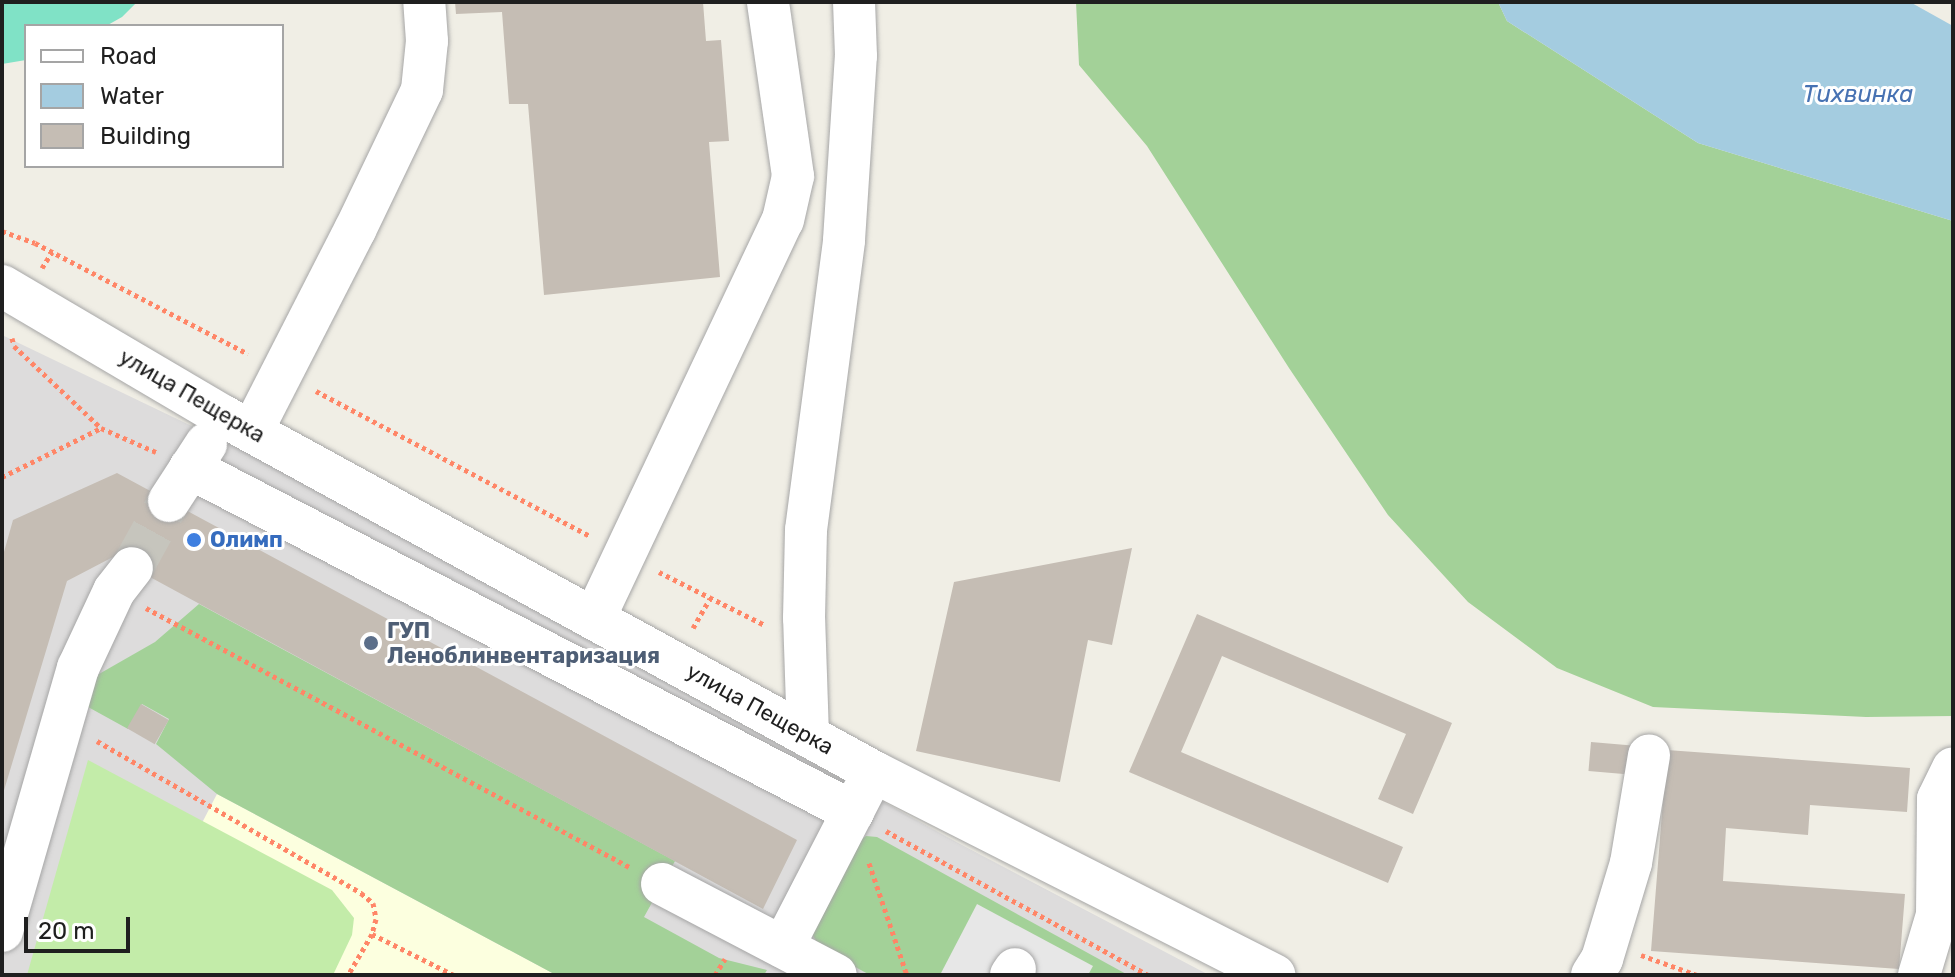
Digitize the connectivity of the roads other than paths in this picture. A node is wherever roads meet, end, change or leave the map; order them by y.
1 (424, 2) edge
2 (768, 2) edge
3 (854, 2) edge
4 (2, 286) edge
5 (238, 424) junction
6 (123, 579) tunnel mouth
7 (595, 617) junction
8 (808, 736) junction
9 (1649, 755) dead end
10 (1953, 768) edge
11 (874, 772) junction
12 (853, 812) junction
13 (662, 884) road end
14 (2, 931) edge
15 (783, 947) junction
16 (1600, 959) edge
17 (836, 975) edge
18 (1275, 975) edge
19 (1919, 975) edge

1 - 5 street
2 - 7 street
3 - 8 street
4 - 5 street, улица Пещерка
5 - 7 street, улица Пещерка
5 - 12 street
6 - 14 street
7 - 8 street, улица Пещерка
8 - 11 street, улица Пещерка
9 - 16 street
10 - 19 street
11 - 12 street
11 - 18 street, улица Пещерка
12 - 15 street
13 - 15 street
15 - 17 street

